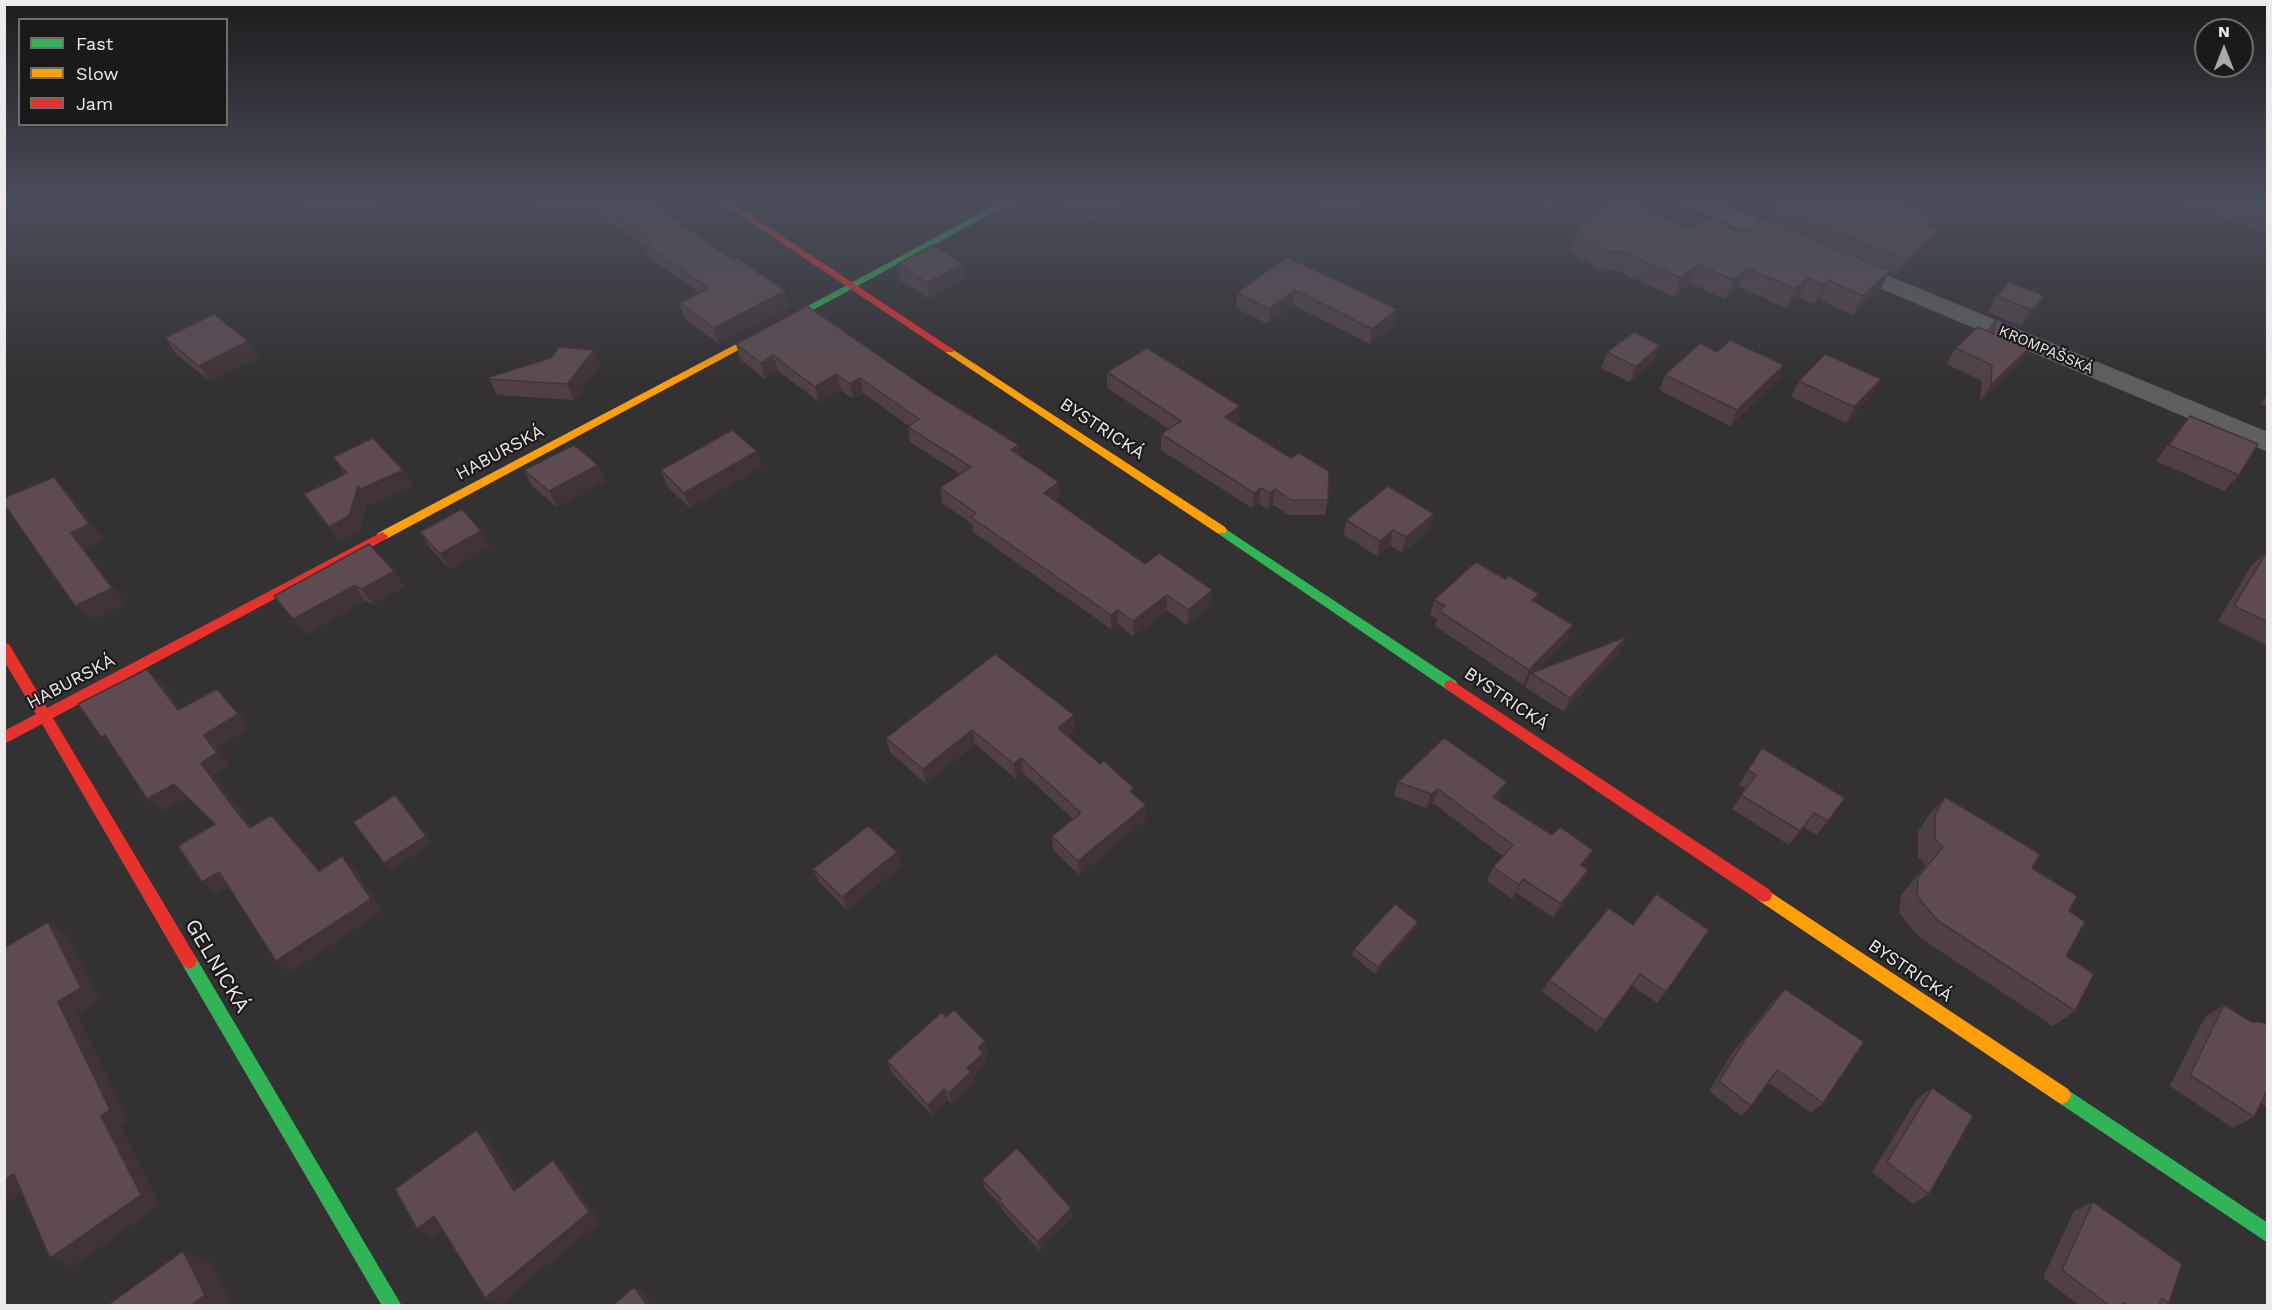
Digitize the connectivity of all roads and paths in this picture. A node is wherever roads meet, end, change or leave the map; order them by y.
1 (814, 261) edge
2 (901, 261) edge
3 (1837, 261) edge
4 (854, 287) junction
5 (2268, 443) edge
6 (4, 648) edge
7 (45, 716) junction
8 (4, 738) edge
9 (2268, 1234) edge
10 (393, 1305) edge

1 - 4 street, BYSTRICKÁ
2 - 4 street, HABURSKÁ
3 - 5 street, KROMPAŠSKÁ
4 - 7 street, HABURSKÁ
4 - 9 street, BYSTRICKÁ
6 - 7 street, GELNICKÁ
7 - 8 street, HABURSKÁ
7 - 10 street, GELNICKÁ

